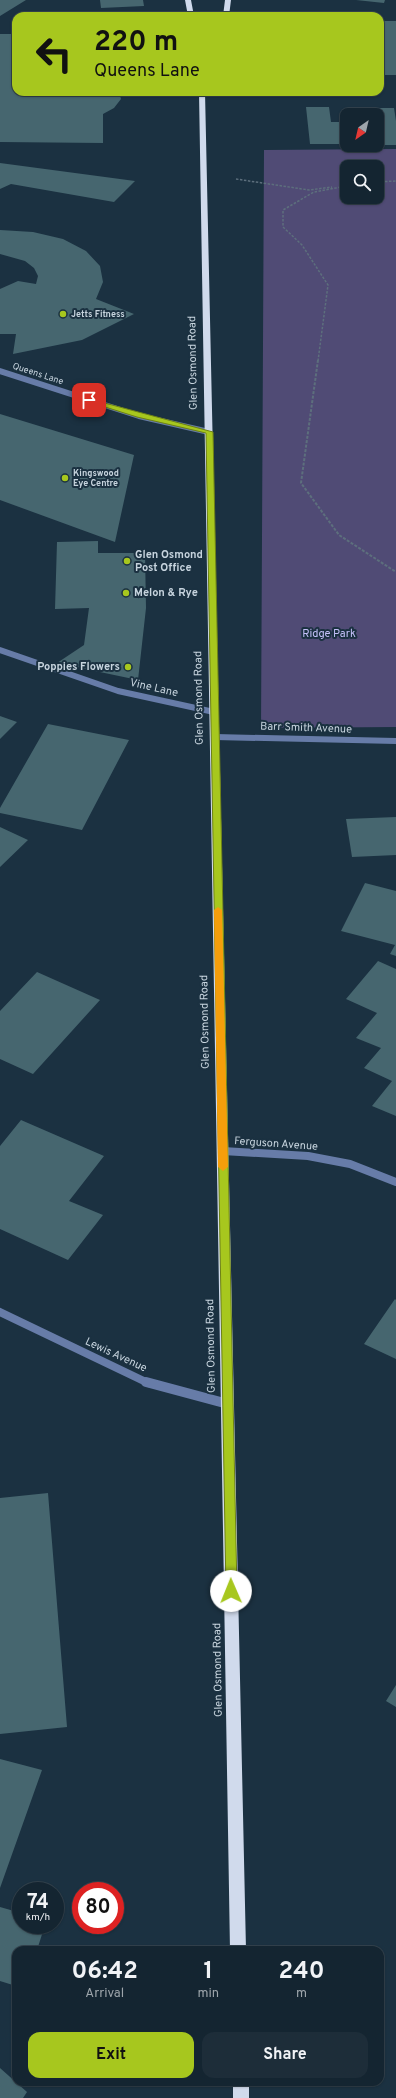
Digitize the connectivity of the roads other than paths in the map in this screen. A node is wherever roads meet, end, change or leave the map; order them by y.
1 (188, 0) edge
2 (228, 0) edge
3 (190, 12) edge
4 (226, 12) edge
5 (203, 96) edge
6 (0, 371) edge
7 (209, 432) junction
8 (0, 650) edge
9 (214, 712) junction
10 (215, 737) junction
11 (396, 741) edge
12 (223, 1151) junction
13 (396, 1182) edge
14 (0, 1312) edge
15 (228, 1404) junction
16 (238, 1946) edge
17 (241, 2086) edge
18 (241, 2098) edge

1 - 3 highway
2 - 4 highway
5 - 7 highway, Glen Osmond Road
6 - 7 street, Queens Lane
7 - 9 highway, Glen Osmond Road
8 - 9 street, Vine Lane
9 - 10 highway, Glen Osmond Road
10 - 11 street, Barr Smith Avenue
10 - 12 highway, Glen Osmond Road
12 - 13 street, Ferguson Avenue
12 - 15 highway, Glen Osmond Road
14 - 15 street, Lewis Avenue
15 - 16 highway, Glen Osmond Road
17 - 18 highway

